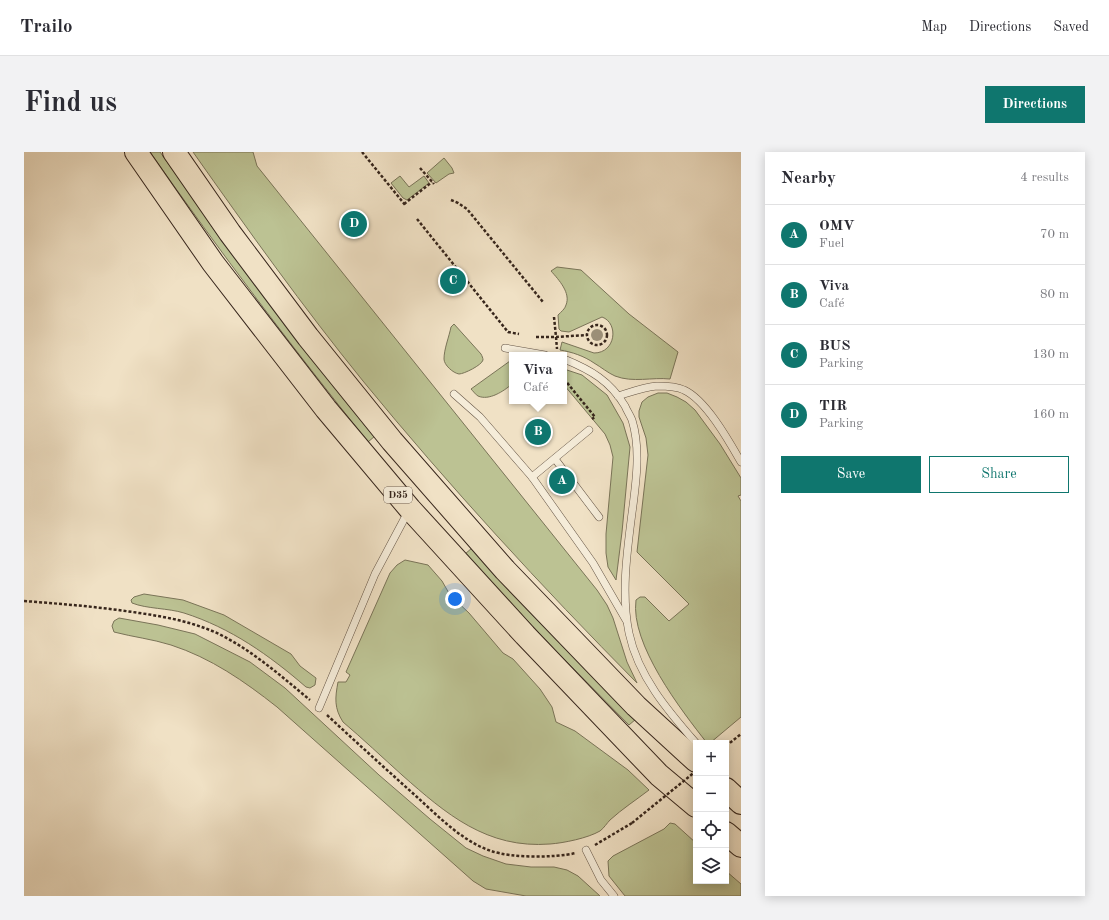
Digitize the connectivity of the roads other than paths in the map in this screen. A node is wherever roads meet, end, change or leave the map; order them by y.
1 (136, 152) edge
2 (174, 152) edge
3 (505, 348) dead end
4 (528, 352) edge
5 (567, 360) edge
6 (454, 394) dead end
7 (618, 396) junction
8 (589, 430) dead end
9 (555, 459) junction
10 (741, 462) edge
11 (532, 477) junction
12 (410, 508) junction
13 (599, 517) dead end
14 (627, 622) junction
15 (319, 708) road end
16 (693, 740) edge
17 (693, 758) edge
18 (693, 803) edge
19 (729, 836) edge
20 (741, 846) edge
21 (586, 850) road end
22 (614, 896) edge

1 - 12 highway, D35
2 - 17 highway, D35
3 - 4 lane
5 - 7 lane
6 - 11 lane
7 - 10 lane
7 - 14 lane
8 - 9 lane
9 - 11 lane
9 - 13 lane
11 - 14 lane
12 - 15 lane
12 - 18 highway, D35
14 - 16 lane
19 - 20 highway
21 - 22 lane

